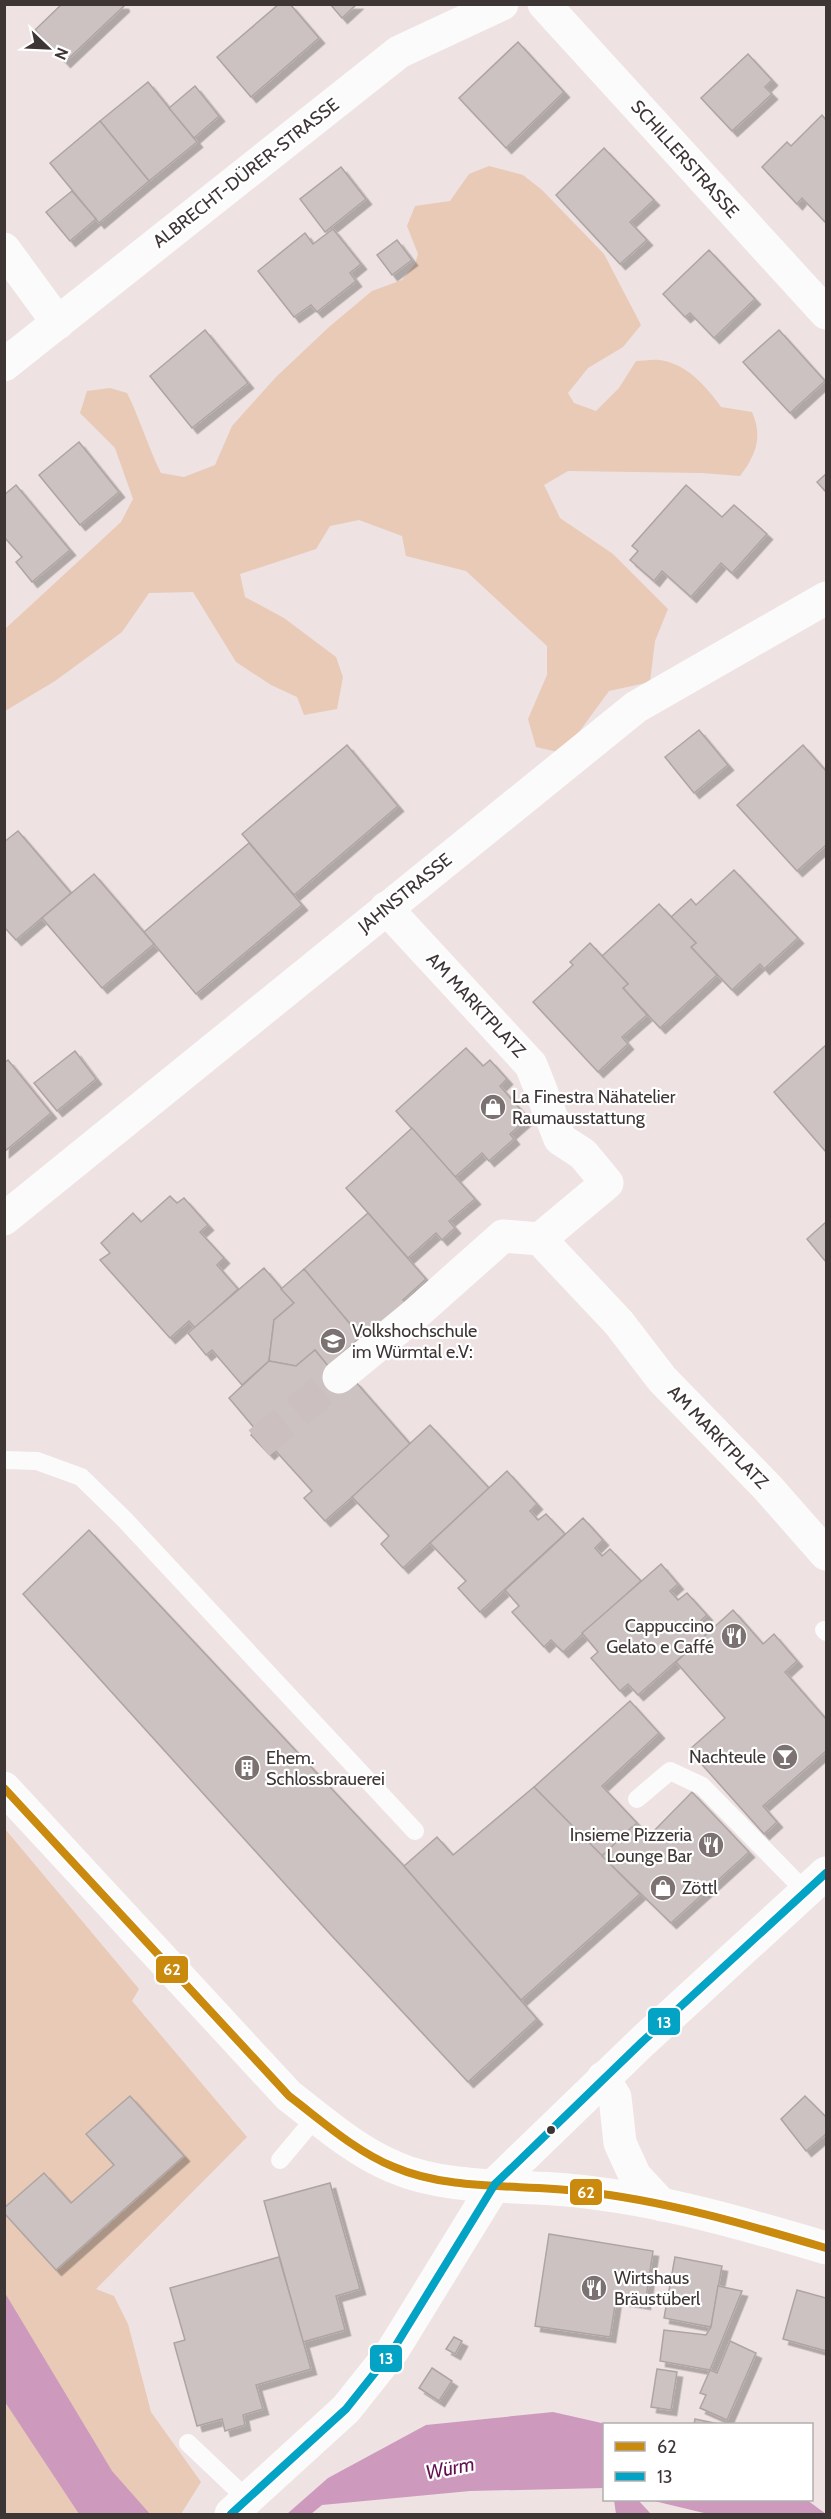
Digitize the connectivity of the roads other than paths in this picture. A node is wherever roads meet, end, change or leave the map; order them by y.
1 (502, 4) edge
2 (544, 4) edge
3 (4, 249) edge
4 (826, 313) edge
5 (58, 323) junction
6 (4, 365) edge
7 (826, 598) edge
8 (386, 908) junction
9 (4, 1218) edge
10 (540, 1239) junction
11 (339, 1377) tunnel mouth
12 (4, 1460) edge
13 (826, 1554) edge
14 (4, 1788) edge
15 (637, 1799) dead end
16 (415, 1831) dead end
17 (816, 1883) edge
18 (603, 2078) junction
19 (316, 2117) junction
20 (280, 2160) dead end
21 (495, 2184) junction
22 (662, 2205) junction
23 (826, 2248) edge
24 (188, 2443) dead end
25 (239, 2507) edge

1 - 5 street, ALBRECHT-DÜRER-STRASSE
2 - 4 street, SCHILLERSTRASSE
3 - 5 street
5 - 6 street, ALBRECHT-DÜRER-STRASSE
7 - 8 street, JAHNSTRASSE
8 - 9 street, JAHNSTRASSE
8 - 10 street, AM MARKTPLATZ
10 - 11 street
10 - 13 street, AM MARKTPLATZ
12 - 16 lane
14 - 19 street
15 - 17 lane
17 - 18 street
18 - 21 street
18 - 22 street
19 - 20 lane
19 - 21 street
21 - 22 street
21 - 25 street
22 - 23 street
24 - 25 lane

